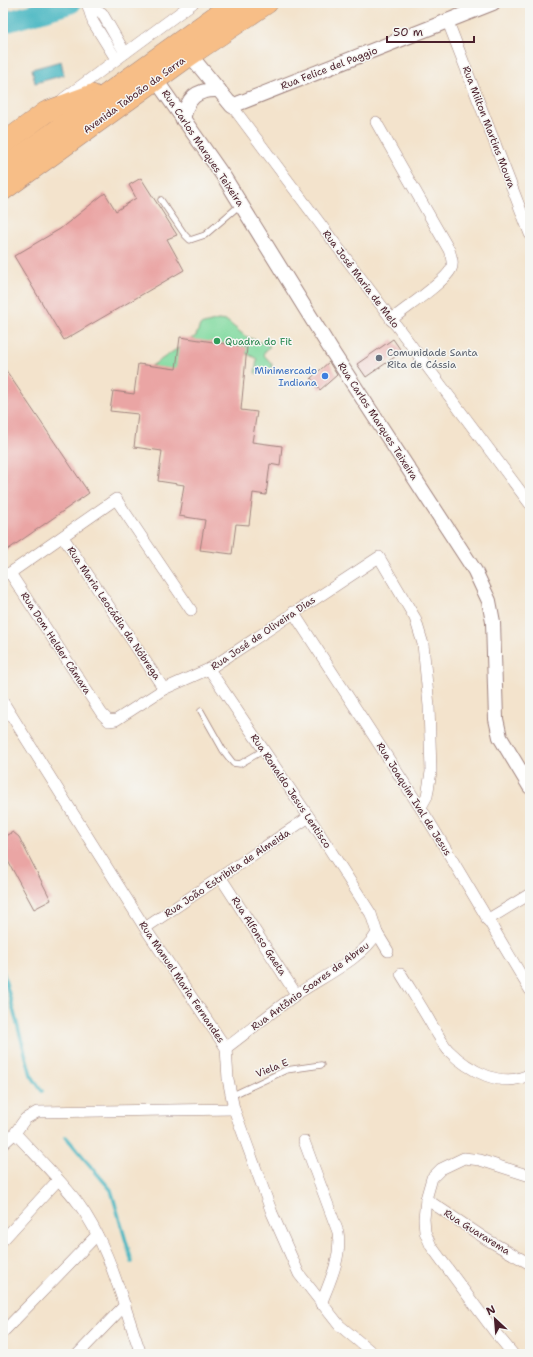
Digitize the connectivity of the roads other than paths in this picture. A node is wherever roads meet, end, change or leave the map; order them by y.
1 (193, 3) edge
2 (267, 3) edge
3 (493, 3) edge
4 (87, 4) edge
5 (233, 4) edge
6 (448, 22) junction
7 (190, 55) junction
8 (121, 56) junction
9 (156, 80) junction
10 (117, 85) junction
11 (219, 90) junction
12 (232, 106) junction
13 (46, 112) junction
14 (183, 120) junction
15 (376, 122) dead end
16 (3, 144) edge
17 (3, 168) edge
18 (3, 190) edge
19 (161, 200) dead end
20 (240, 204) junction
21 (530, 234) edge
22 (391, 320) junction
23 (530, 504) edge
24 (63, 537) junction
25 (7, 573) edge
26 (191, 610) dead end
27 (293, 612) junction
28 (209, 669) junction
29 (164, 689) junction
30 (3, 702) edge
31 (201, 711) dead end
32 (102, 714) joint
33 (264, 750) junction
34 (530, 787) edge
35 (421, 807) junction
36 (309, 817) junction
37 (222, 878) junction
38 (530, 894) edge
39 (371, 914) joint
40 (487, 920) junction
41 (145, 928) junction
42 (377, 933) junction
43 (388, 950) dead end
44 (401, 974) dead end
45 (530, 990) edge
46 (296, 994) junction
47 (226, 1048) junction
48 (322, 1065) dead end
49 (530, 1074) edge
50 (231, 1096) junction
51 (234, 1108) junction
52 (15, 1134) junction
53 (304, 1141) dead end
54 (3, 1144) edge
55 (530, 1176) edge
56 (58, 1180) junction
57 (426, 1199) junction
58 (97, 1235) junction
59 (3, 1240) edge
60 (530, 1264) edge
61 (321, 1304) junction
62 (125, 1305) junction
63 (3, 1332) edge
64 (78, 1354) edge
65 (141, 1354) edge
66 (374, 1354) edge
67 (513, 1354) edge

1 - 8 street
2 - 7 highway, Avenida Taboão da Serra
3 - 6 street, Rua Felice del Paggio
4 - 8 street
5 - 10 highway, Avenida Taboão da Serra
6 - 12 street, Rua Felice del Paggio
6 - 21 street, Rua Milton Martins Moura
7 - 9 highway, Avenida Taboão da Serra
7 - 11 street, Rua José Maria de Melo
8 - 13 street
9 - 14 street, Rua Carlos Marques Teixeira
9 - 18 highway, Avenida Taboão da Serra
10 - 13 highway
10 - 17 highway, Avenida Taboão da Serra
11 - 12 street, Rua José Maria de Melo
11 - 14 street
12 - 22 street, Rua José Maria de Melo
13 - 16 highway
14 - 20 street, Rua Carlos Marques Teixeira
15 - 22 street
19 - 20 lane
20 - 34 street, Rua Carlos Marques Teixeira
22 - 23 street, Rua José Maria de Melo
24 - 25 street
24 - 26 street
24 - 29 street, Rua Maria Leocádia da Nóbrega
25 - 32 street, Rua Dom Helder Câmara
27 - 28 street, Rua José de Oliveira Dias
27 - 35 street, Rua Joaquim Ival de Jesus
27 - 35 street, Rua José de Oliveira Dias
28 - 29 street, Rua José de Oliveira Dias
28 - 33 street, Rua Ronaldo Jesus Lentisco
29 - 32 street, Rua José de Oliveira Dias
30 - 41 street, Rua Manuel Maria Fernandes
31 - 33 lane
33 - 36 street, Rua Ronaldo Jesus Lentisco
35 - 40 street, Rua Joaquim Ival de Jesus
36 - 37 street, Rua João Estribita de Almeida
36 - 39 street, Rua Ronaldo Jesus Lentisco
37 - 41 street, Rua João Estribita de Almeida
37 - 46 street, Rua Alfonso Gaeta
38 - 40 street
39 - 42 street, Rua Antônio Soares de Abreu
40 - 45 street, Rua Joaquim Ival de Jesus
41 - 47 street, Rua Manuel Maria Fernandes
42 - 43 street
42 - 46 street, Rua Antônio Soares de Abreu
44 - 49 street
46 - 47 street, Rua Antônio Soares de Abreu
47 - 50 street, Rua Manuel Maria Fernandes
48 - 50 lane, Viela E
50 - 51 street, Rua Manuel Maria Fernandes
51 - 52 street
51 - 61 street, Rua Manuel Maria Fernandes
52 - 54 street
52 - 56 street
53 - 61 street
55 - 57 street
56 - 58 street
56 - 59 street
57 - 60 street, Rua Guararema
57 - 67 street
58 - 62 street
58 - 63 street
61 - 66 street, Rua Manuel Maria Fernandes
62 - 64 street
62 - 65 street

